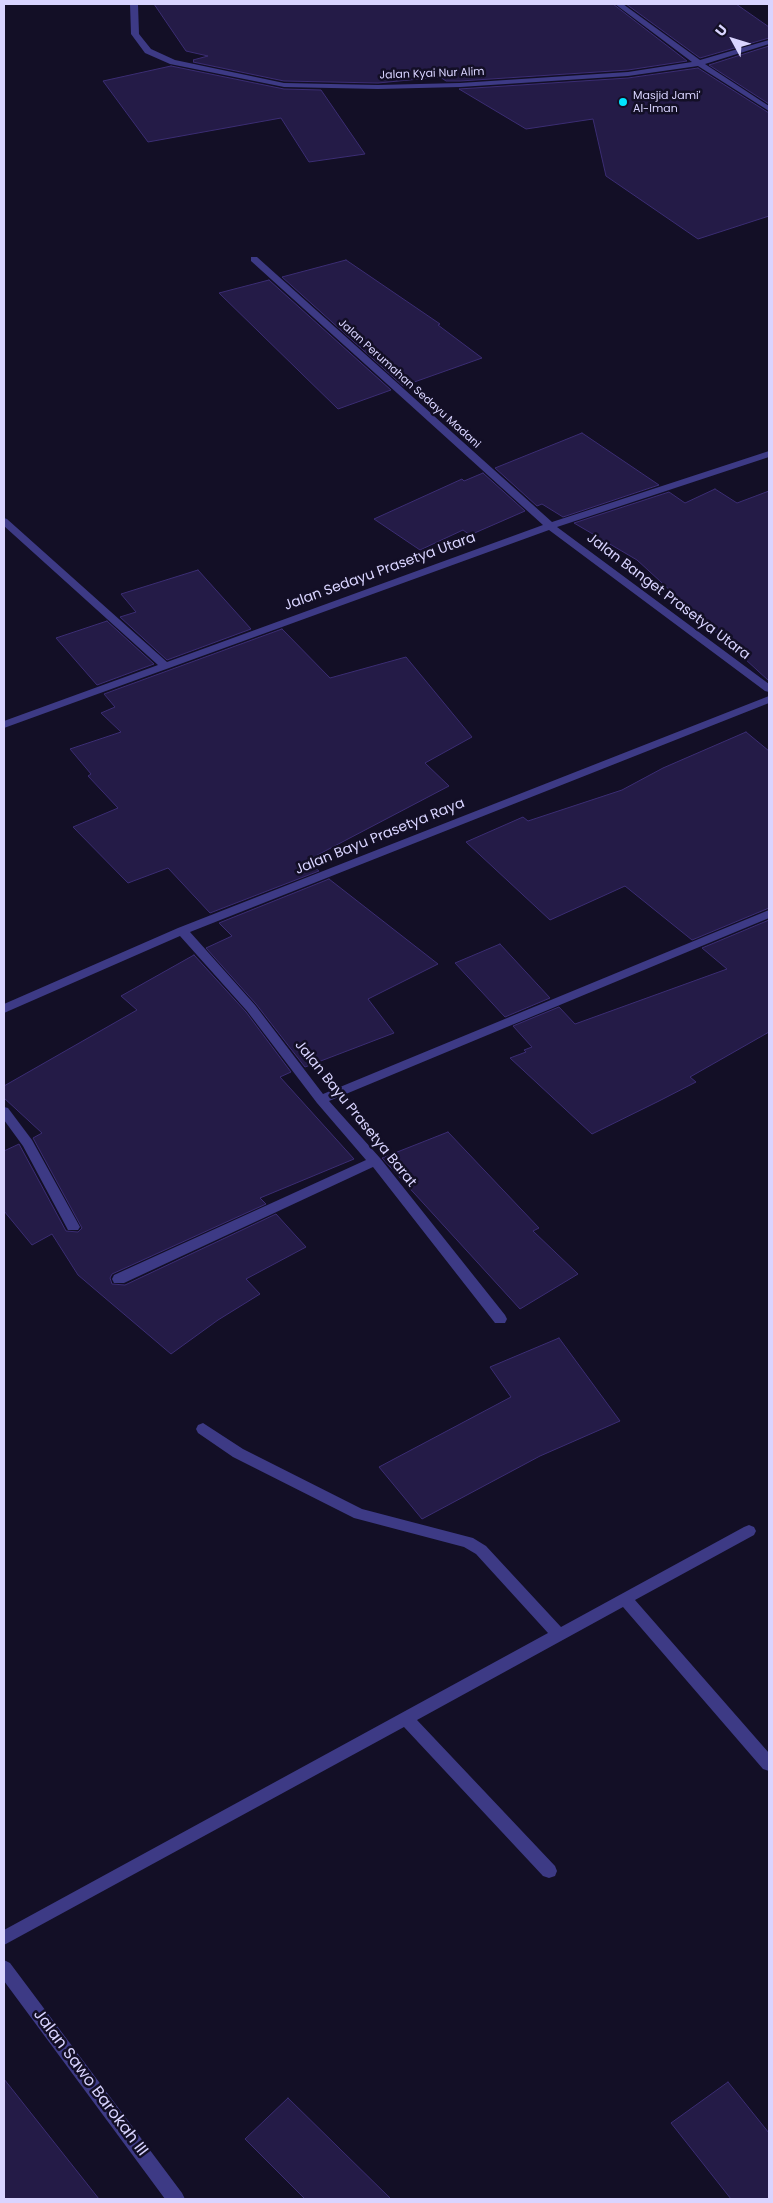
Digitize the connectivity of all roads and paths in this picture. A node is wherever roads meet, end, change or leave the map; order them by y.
1 (134, 4) edge
2 (619, 4) edge
3 (769, 42) edge
4 (699, 63) junction
5 (769, 109) edge
6 (254, 259) dead end
7 (769, 454) edge
8 (4, 521) edge
9 (550, 526) junction
10 (164, 665) junction
11 (769, 689) edge
12 (769, 699) edge
13 (4, 725) edge
14 (769, 914) edge
15 (182, 931) junction
16 (4, 1009) edge
17 (321, 1100) junction
18 (4, 1110) edge
19 (375, 1161) junction
20 (73, 1227) dead end
21 (119, 1280) dead end
22 (500, 1319) dead end
23 (203, 1429) dead end
24 (748, 1531) dead end
25 (624, 1598) junction
26 (558, 1634) junction
27 (405, 1718) junction
28 (769, 1764) edge
29 (549, 1871) dead end
30 (4, 1938) edge
31 (4, 1968) edge
32 (176, 2199) edge

1 - 4 street, Jalan Kyai Nur Alim
2 - 4 street
3 - 4 street, Jalan Kyai Nur Alim
4 - 5 street
6 - 9 street, Jalan Perumahan Sedayu Madani
7 - 9 street, Jalan Sedayu Prasetya Utara
8 - 10 street
9 - 10 street, Jalan Sedayu Prasetya Utara
9 - 11 street, Jalan Banget Prasetya Utara
10 - 13 street, Jalan Sedayu Prasetya Utara
12 - 15 street, Jalan Bayu Prasetya Raya
14 - 17 street
15 - 16 street, Jalan Bayu Prasetya Raya
15 - 17 street, Jalan Bayu Prasetya Barat
17 - 19 street, Jalan Bayu Prasetya Barat
18 - 20 street
19 - 21 street
19 - 22 street, Jalan Bayu Prasetya Barat
23 - 26 street
24 - 25 street
25 - 26 street
25 - 28 street
26 - 27 street
27 - 29 street
27 - 30 street
31 - 32 street, Jalan Sawo Barokah III

